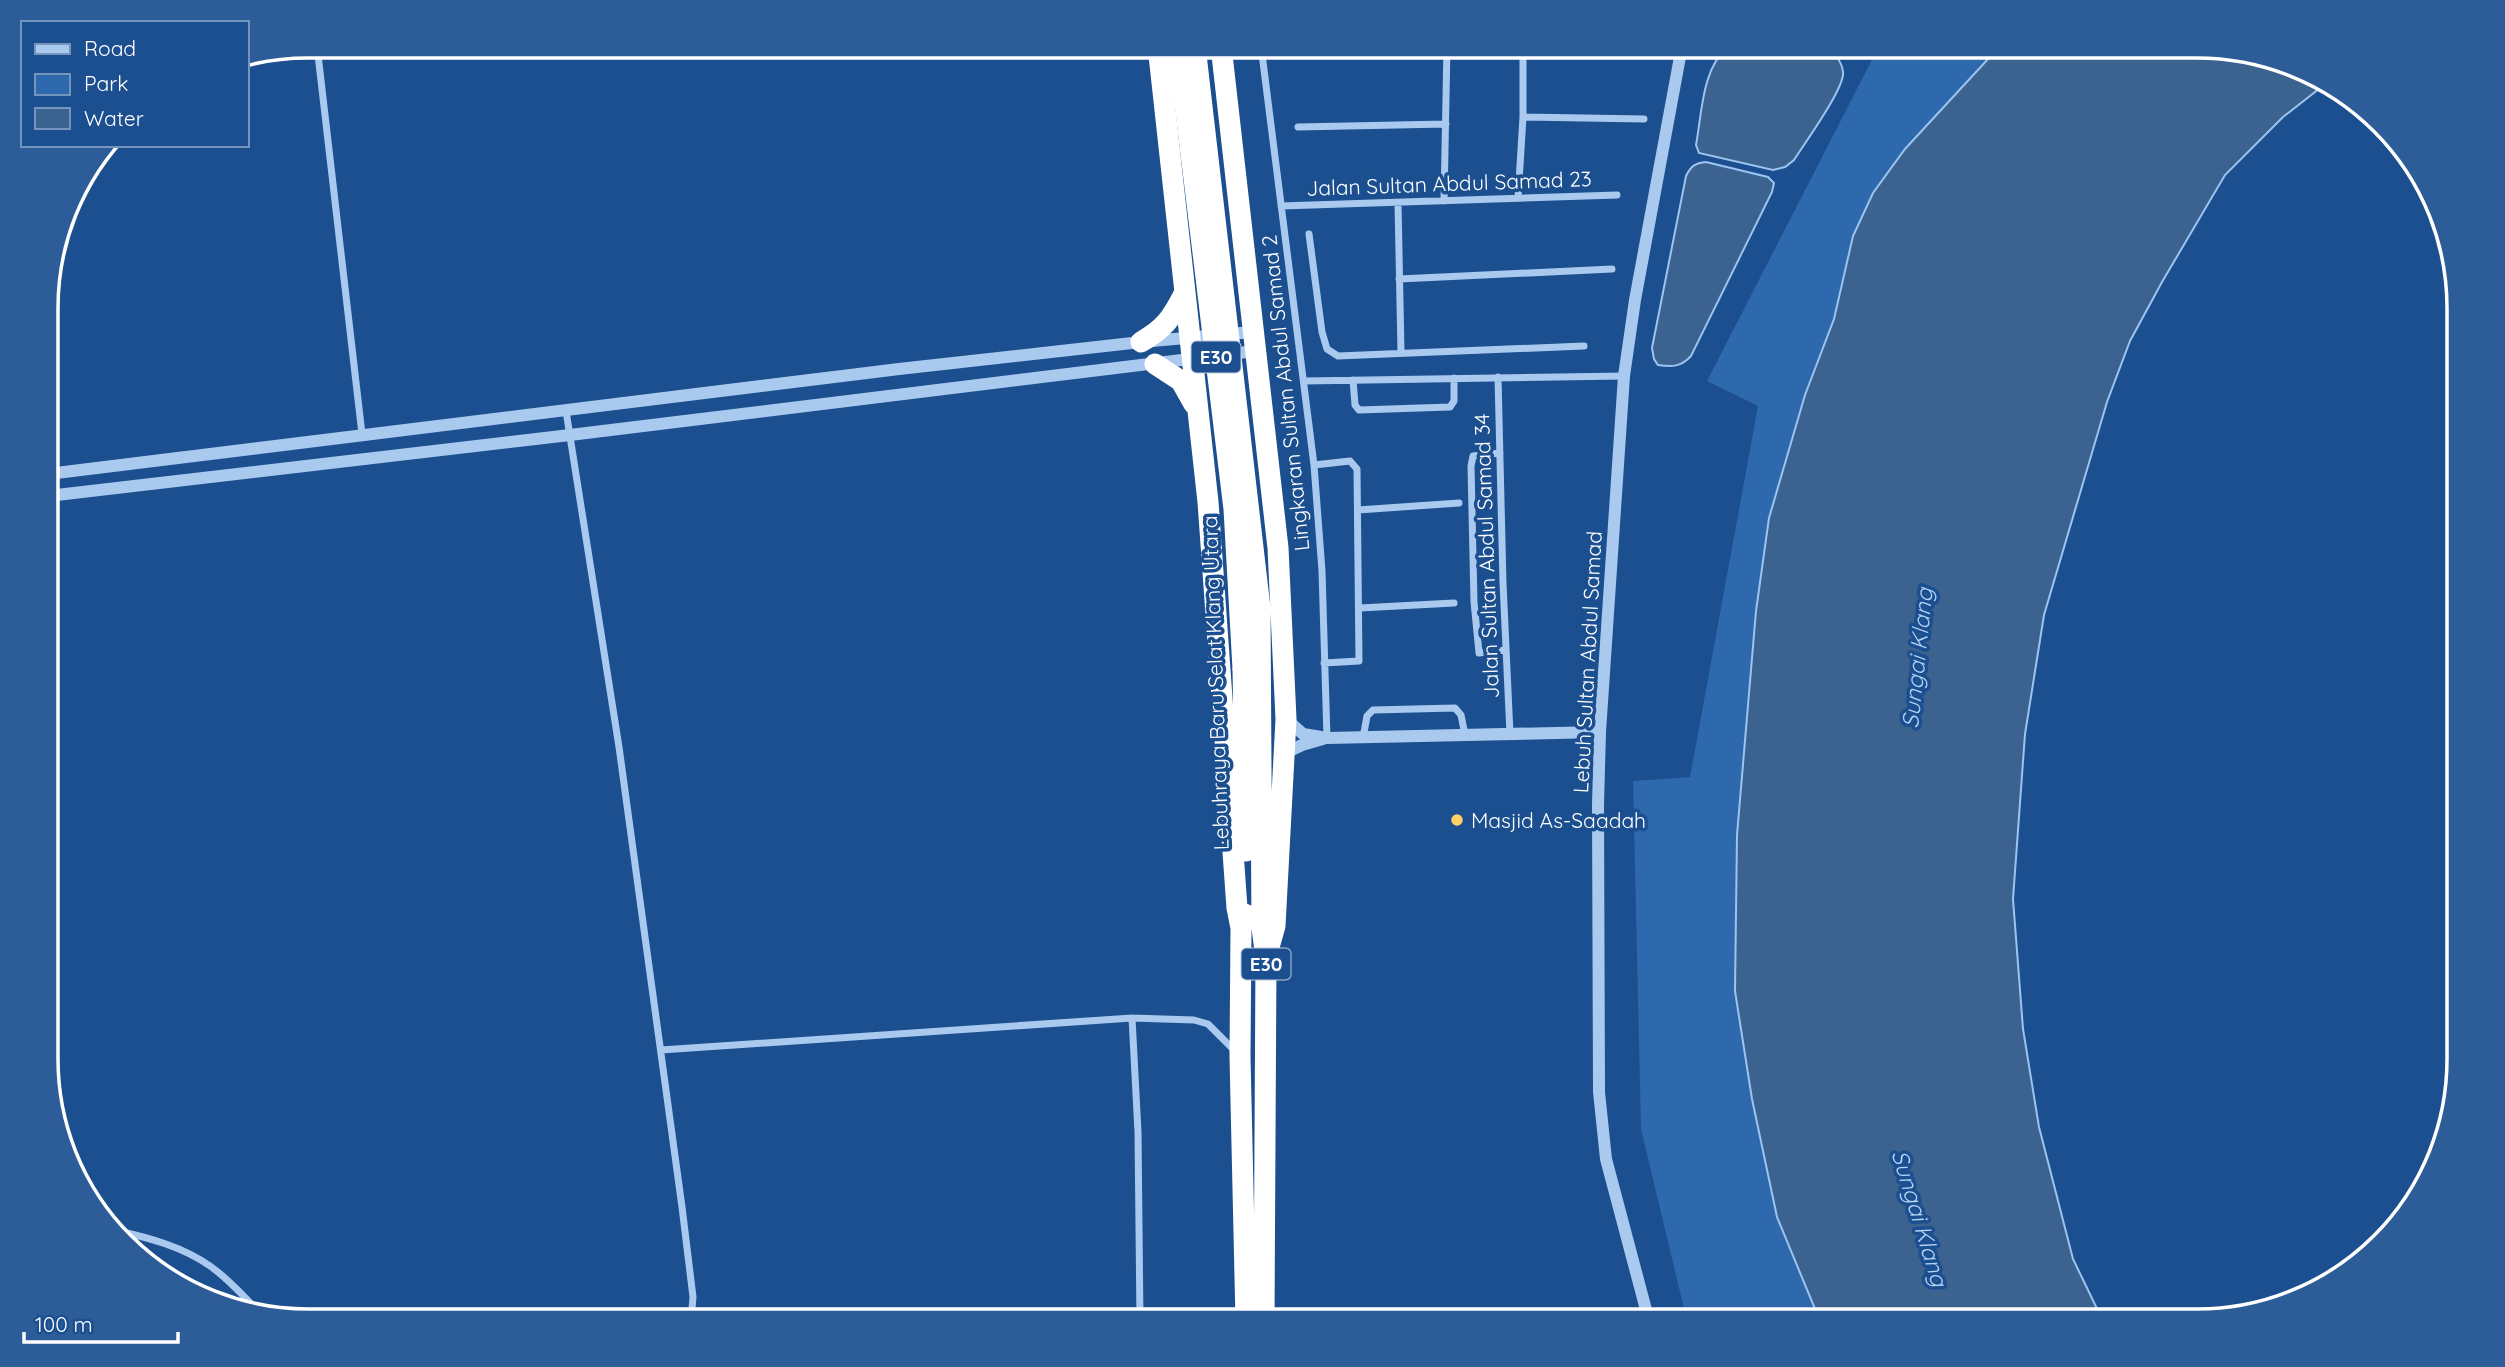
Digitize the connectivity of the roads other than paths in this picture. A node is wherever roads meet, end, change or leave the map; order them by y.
1 (318, 58) edge
2 (1158, 58) edge
3 (1179, 58) edge
4 (1196, 58) edge
5 (1222, 58) edge
6 (1262, 58) edge
7 (1447, 58) edge
8 (1523, 58) edge
9 (1680, 58) edge
10 (1523, 117) junction
11 (1644, 119) dead end
12 (1446, 124) junction
13 (1298, 127) dead end
14 (1617, 195) dead end
15 (1518, 198) junction
16 (1444, 201) junction
17 (1398, 203) junction
18 (1281, 206) junction
19 (1309, 234) dead end
20 (1612, 269) dead end
21 (1399, 279) junction
22 (1184, 294) junction
23 (1189, 337) junction
24 (1141, 342) junction
25 (1254, 342) junction
26 (1584, 346) dead end
27 (1401, 352) junction
28 (1193, 360) junction
29 (1156, 364) junction
30 (1624, 376) junction
31 (1497, 377) junction
32 (1454, 378) junction
33 (1353, 380) junction
34 (1304, 381) junction
35 (774, 385) junction
36 (778, 409) junction
37 (566, 411) junction
38 (1198, 412) junction
39 (362, 434) junction
40 (570, 435) junction
41 (1500, 453) junction
42 (1314, 465) junction
43 (58, 472) edge
44 (58, 481) edge
45 (64, 494) junction
46 (58, 495) edge
47 (1460, 502) dead end
48 (1358, 510) junction
49 (1454, 603) dead end
50 (1360, 608) junction
51 (1506, 650) junction
52 (1324, 663) junction
53 (1286, 719) junction
54 (1600, 732) junction
55 (1510, 734) junction
56 (1465, 735) junction
57 (1327, 738) junction
58 (1363, 738) junction
59 (1283, 754) junction
60 (1241, 928) junction
61 (1266, 958) junction
62 (1132, 1018) junction
63 (661, 1050) junction
64 (1240, 1057) junction
65 (129, 1233) edge
66 (249, 1302) edge
67 (692, 1309) edge
68 (1140, 1309) edge
69 (1246, 1309) edge
70 (1264, 1309) edge
71 (1646, 1309) edge

1 - 39 street
2 - 22 highway
3 - 60 highway, Lebuhraya Baru Selat Klang Utara / E30, bridge
4 - 61 highway, Lebuhraya Baru Selat Klang Utara / E30, bridge
5 - 25 highway
6 - 18 street, Lingkaran Sultan Abdul Samad 2
7 - 12 street
8 - 10 street
9 - 30 street, Lebuh Sultan Abdul Samad
10 - 11 street
10 - 15 street
12 - 13 street
12 - 16 street
14 - 15 street, Jalan Sultan Abdul Samad 23
15 - 16 street, Jalan Sultan Abdul Samad 23
16 - 17 street, Jalan Sultan Abdul Samad 23
17 - 18 street, Jalan Sultan Abdul Samad 23
17 - 21 street
18 - 34 street, Lingkaran Sultan Abdul Samad 2
19 - 27 street
20 - 21 street
21 - 27 street
22 - 23 highway
22 - 24 highway
23 - 24 street
23 - 25 street
23 - 28 highway
24 - 35 street
25 - 28 street
25 - 53 highway
26 - 27 street
28 - 29 street
28 - 38 highway
29 - 36 street
29 - 38 highway
30 - 31 street
30 - 54 street, Lebuh Sultan Abdul Samad
31 - 32 street
31 - 41 street, Jalan Sultan Abdul Samad 34
32 - 33 street
32 - 33 street
33 - 34 street
34 - 42 street, Lingkaran Sultan Abdul Samad 2
35 - 36 street
35 - 37 street
36 - 40 street
37 - 39 street
37 - 40 street
38 - 60 highway
39 - 43 street
40 - 45 street
40 - 63 street
41 - 51 street, Jalan Sultan Abdul Samad 34
41 - 51 street
42 - 48 street
42 - 52 street, Lingkaran Sultan Abdul Samad 2
44 - 45 street
45 - 46 street
47 - 48 street
48 - 50 street
49 - 50 street
50 - 52 street
51 - 55 street, Jalan Sultan Abdul Samad 34
52 - 57 street, Lingkaran Sultan Abdul Samad 2
53 - 57 street
53 - 59 highway
54 - 55 street
54 - 71 street, Lebuh Sultan Abdul Samad
55 - 56 street
56 - 58 street
56 - 58 street
57 - 58 street
57 - 59 street
59 - 61 highway
60 - 64 highway, Lebuhraya Baru Selat Klang Utara / E30
61 - 70 highway, Lebuhraya Baru Selat Klang Utara / E30
62 - 63 street
62 - 64 street
62 - 68 street
63 - 67 street
64 - 69 highway, Lebuhraya Baru Selat Klang Utara / E30
65 - 66 street

